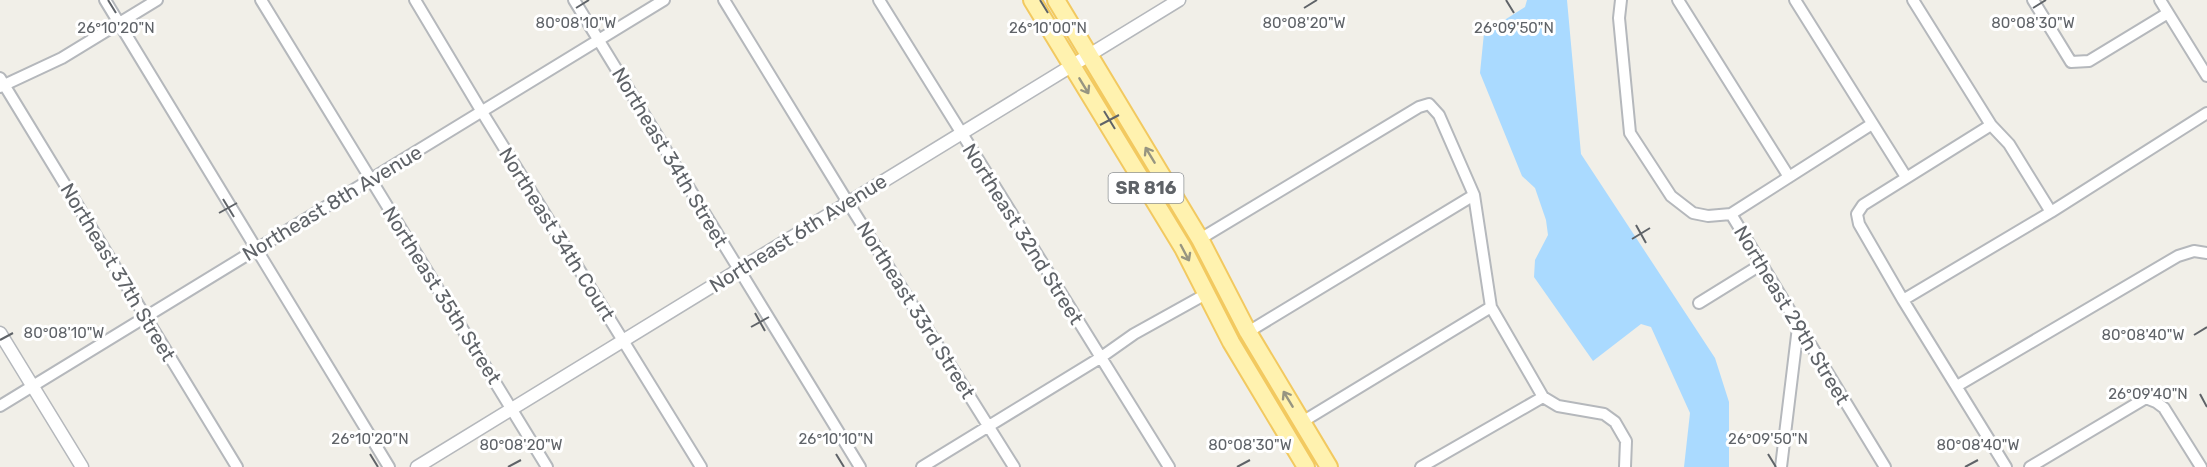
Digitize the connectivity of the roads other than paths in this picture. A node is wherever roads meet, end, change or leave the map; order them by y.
1 (105, 0) edge
2 (157, 0) edge
3 (261, 0) edge
4 (415, 0) edge
5 (573, 0) edge
6 (664, 0) edge
7 (724, 0) edge
8 (879, 0) edge
9 (1032, 0) edge
10 (1056, 0) edge
11 (1179, 0) edge
12 (1621, 0) edge
13 (1678, 0) edge
14 (1795, 0) edge
15 (1913, 0) edge
16 (2033, 0) edge
17 (2160, 0) edge
18 (2168, 13) junction
19 (119, 23) junction
20 (599, 40) junction
21 (1089, 54) junction
22 (1072, 65) junction
23 (2207, 76) edge
24 (2, 83) edge
25 (482, 112) junction
26 (2207, 113) edge
27 (1872, 124) junction
28 (1991, 125) junction
29 (961, 133) junction
30 (1789, 177) junction
31 (1906, 177) junction
32 (371, 179) junction
33 (1474, 195) junction
34 (848, 203) junction
35 (2051, 212) junction
36 (1731, 213) junction
37 (1200, 239) junction
38 (257, 249) junction
39 (2207, 253) edge
40 (1762, 264) junction
41 (739, 269) junction
42 (1206, 294) junction
43 (1903, 300) junction
44 (1699, 303) dead end
45 (1491, 307) junction
46 (1239, 315) junction
47 (146, 317) junction
48 (1798, 327) junction
49 (1248, 332) junction
50 (0, 333) edge
51 (623, 341) junction
52 (1100, 358) junction
53 (1957, 386) junction
54 (33, 387) junction
55 (1543, 397) junction
56 (0, 406) edge
57 (512, 409) junction
58 (1273, 413) junction
59 (1302, 422) junction
60 (989, 426) junction
61 (1623, 466) edge
62 (82, 467) edge
63 (237, 467) edge
64 (389, 467) edge
65 (417, 467) edge
66 (547, 467) edge
67 (701, 467) edge
68 (860, 467) edge
69 (922, 467) edge
70 (1014, 467) edge
71 (1169, 467) edge
72 (1306, 467) edge
73 (1329, 467) edge
74 (1421, 467) edge
75 (1781, 467) edge
76 (1885, 467) edge
77 (2006, 467) edge
78 (2030, 467) edge
79 (2201, 467) edge

1 - 19 street
2 - 19 street
3 - 32 street, Northeast 35th Street
4 - 25 street, Northeast 34th Court
5 - 20 street, Northeast 34th Street
6 - 20 street, Northeast 8th Avenue
7 - 34 street, Northeast 33rd Street
8 - 29 street, Northeast 32nd Street
9 - 22 main road, SR 816
10 - 21 main road, SR 816
11 - 21 street, Northeast 6th Avenue
12 - 36 street, Northeast 29th Street
13 - 30 street
14 - 27 street
15 - 28 street
16 - 18 street
17 - 18 street
18 - 23 street
19 - 24 street
19 - 38 street
20 - 25 street, Northeast 8th Avenue
20 - 41 street, Northeast 34th Street
21 - 22 street, Northeast 6th Avenue
37 -> 21 main road, SR 816
22 - 29 street, Northeast 6th Avenue
22 -> 42 main road, SR 816
24 - 47 street, Northeast 37th Street
25 - 32 street, Northeast 8th Avenue
25 - 51 street, Northeast 34th Court
26 - 35 street
27 - 30 street
27 - 31 street
28 - 31 street
28 - 35 street
29 - 34 street, Northeast 6th Avenue
29 - 52 street, Northeast 32nd Street
30 - 36 street
31 - 43 street
32 - 38 street, Northeast 8th Avenue
32 - 57 street, Northeast 35th Street
33 - 37 street
33 - 45 street
33 - 49 street
34 - 41 street, Northeast 6th Avenue
34 - 60 street, Northeast 33rd Street
35 - 43 street
36 - 40 street, Northeast 29th Street
37 - 46 main road, SR 816
38 - 47 street, Northeast 8th Avenue
38 - 64 street
39 - 53 street
40 - 44 street
40 - 48 street, Northeast 29th Street
41 - 51 street, Northeast 6th Avenue
41 - 68 street, Northeast 34th Street
42 - 46 main road
42 - 52 street
42 - 58 main road, SR 816
43 - 53 street
45 - 55 street
45 - 59 street
46 - 49 main road, SR 816
47 - 54 street, Northeast 8th Avenue
47 - 63 street, Northeast 37th Street
48 - 75 street
48 - 76 street, Northeast 29th Street
59 -> 49 main road, SR 816
50 - 54 street
51 - 57 street, Northeast 6th Avenue
51 - 67 street, Northeast 34th Court
52 - 60 street
52 - 71 street, Northeast 32nd Street
53 - 77 street
54 - 56 street, Northeast 8th Avenue
54 - 62 street
55 - 61 street
55 - 74 street
57 - 65 street, Northeast 6th Avenue
57 - 66 street, Northeast 35th Street
58 - 59 main road
58 - 72 main road, SR 816
59 - 73 main road, SR 816
60 - 69 street
60 - 70 street, Northeast 33rd Street
78 - 79 street

